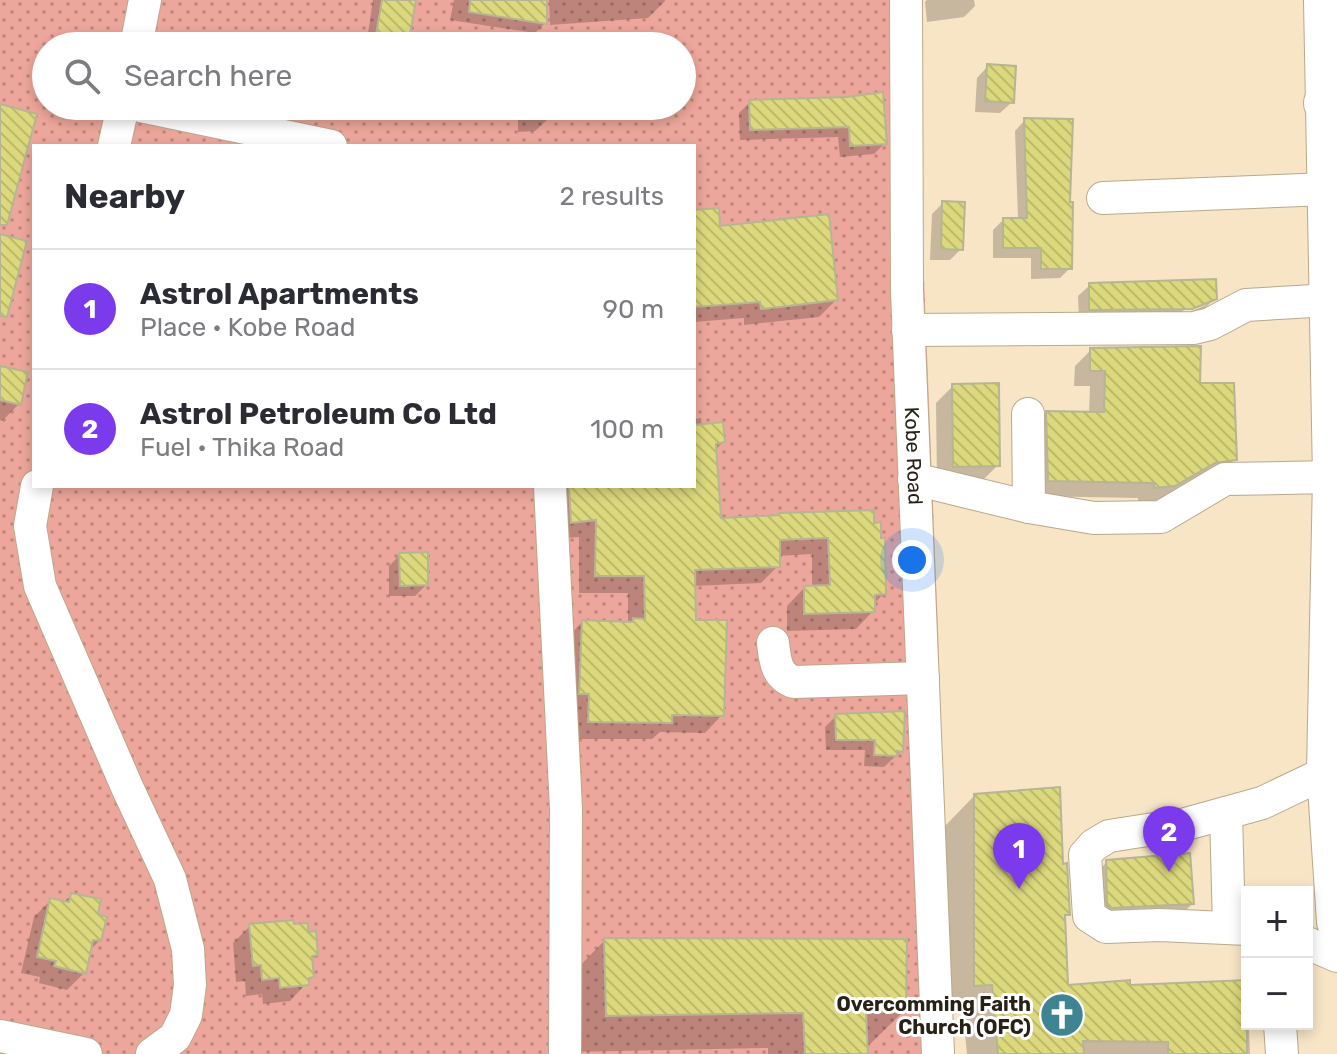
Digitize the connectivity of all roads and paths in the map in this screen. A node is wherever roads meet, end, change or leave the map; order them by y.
1 (145, 0) edge
2 (906, 0) edge
3 (1324, 0) edge
4 (139, 32) edge
5 (1332, 116) edge
6 (120, 120) edge
7 (208, 120) edge
8 (114, 144) edge
9 (322, 144) edge
10 (1328, 189) junction
11 (1103, 198) dead end
12 (1330, 300) junction
13 (908, 330) junction
14 (1028, 414) dead end
15 (1333, 477) junction
16 (914, 479) junction
17 (37, 488) edge
18 (550, 488) edge
19 (1029, 507) junction
20 (773, 643) dead end
21 (923, 678) junction
22 (1327, 772) junction
23 (1226, 813) junction
24 (1337, 922) edge
25 (1238, 928) edge
26 (1313, 946) edge
27 (1337, 956) edge
28 (1280, 1030) edge
29 (0, 1036) edge
30 (158, 1053) edge
31 (86, 1054) edge
32 (565, 1054) edge
33 (938, 1054) edge
34 (1282, 1054) edge

1 - 4 street
2 - 13 street, Kobe Road
3 - 5 main road
5 - 10 main road
6 - 8 street
7 - 9 street
10 - 11 street
10 - 12 main road
12 - 13 street
12 - 15 main road
13 - 16 street, Kobe Road
14 - 19 street
15 - 19 street
15 - 22 main road
16 - 19 street
16 - 21 street, Kobe Road
17 - 30 street
18 - 32 street
20 - 21 street
21 - 33 street, Kobe Road
22 - 23 street
22 - 24 main road
23 - 25 street
23 - 25 street
26 - 27 street
28 - 34 street
29 - 31 street

